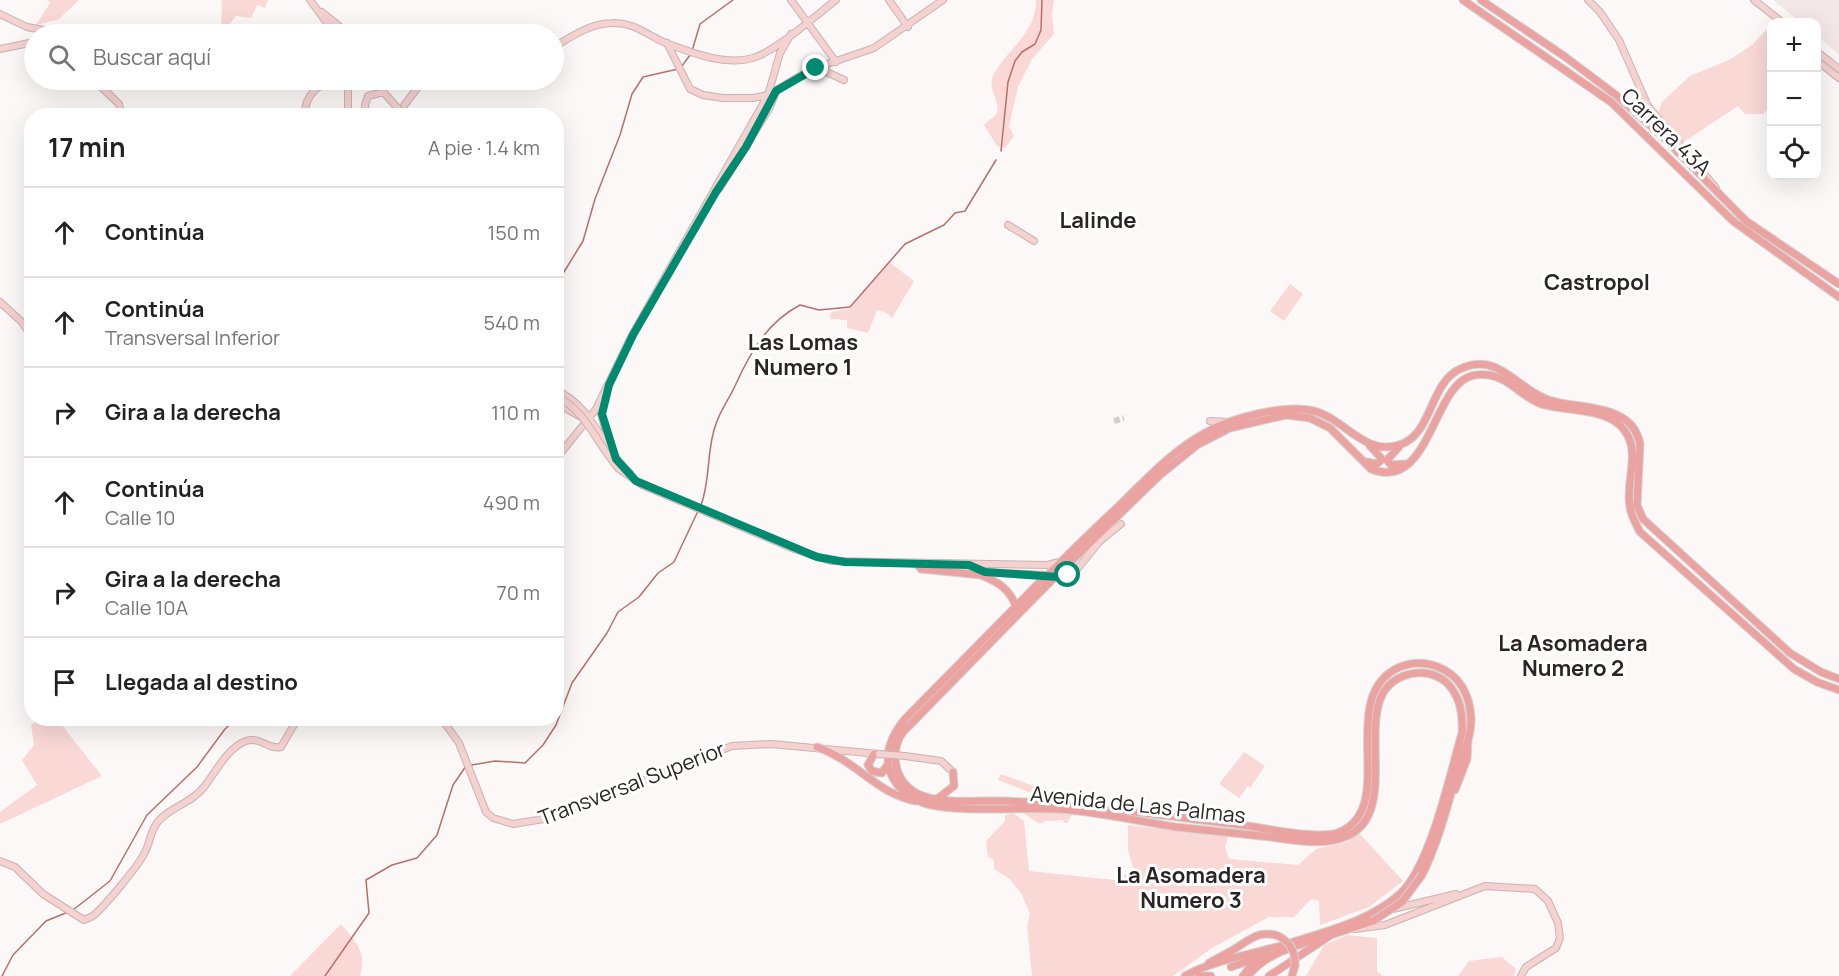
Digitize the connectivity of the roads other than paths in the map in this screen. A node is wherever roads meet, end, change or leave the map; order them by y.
1 (310, 0) edge
2 (791, 0) edge
3 (836, 0) edge
4 (889, 0) edge
5 (943, 0) edge
6 (1463, 0) edge
7 (1481, 0) edge
8 (1588, 0) edge
9 (1754, 0) edge
10 (319, 10) junction
11 (0, 14) edge
12 (1777, 18) edge
13 (808, 21) junction
14 (328, 24) edge
15 (336, 24) edge
16 (24, 26) edge
17 (908, 27) junction
18 (791, 33) junction
19 (564, 41) edge
20 (24, 44) edge
21 (667, 44) junction
22 (0, 49) edge
23 (1821, 55) edge
24 (836, 62) junction
25 (1821, 64) edge
26 (816, 68) junction
27 (1839, 69) edge
28 (1839, 78) edge
29 (844, 80) dead end
30 (104, 90) edge
31 (314, 90) edge
32 (348, 90) edge
33 (381, 90) edge
34 (418, 90) edge
35 (776, 91) junction
36 (384, 93) junction
37 (768, 94) junction
38 (753, 98) junction
39 (120, 108) edge
40 (305, 108) edge
41 (348, 108) edge
42 (365, 108) edge
43 (398, 108) edge
44 (403, 108) edge
45 (759, 112) junction
46 (749, 131) junction
47 (746, 147) junction
48 (716, 192) junction
49 (1722, 196) junction
50 (1008, 225) dead end
51 (1034, 241) dead end
52 (1839, 284) edge
53 (1839, 297) edge
54 (0, 302) edge
55 (24, 326) edge
56 (609, 385) junction
57 (564, 395) edge
58 (564, 402) edge
59 (564, 406) edge
60 (587, 416) junction
61 (1210, 422) dead end
62 (1229, 422) junction
63 (1364, 442) junction
64 (1401, 445) junction
65 (564, 449) edge
66 (1357, 455) junction
67 (616, 459) junction
68 (1410, 463) junction
69 (636, 481) junction
70 (1121, 524) dead end
71 (1062, 561) junction
72 (917, 564) junction
73 (969, 565) junction
74 (1057, 570) junction
75 (1042, 586) junction
76 (1016, 607) junction
77 (1839, 679) edge
78 (1839, 690) edge
79 (293, 726) edge
80 (447, 726) edge
81 (817, 747) junction
82 (879, 754) junction
83 (888, 764) junction
84 (953, 772) joint
85 (937, 799) junction
86 (919, 801) junction
87 (0, 861) edge
88 (1443, 898) junction
89 (1370, 912) junction
90 (1345, 930) junction
91 (1331, 935) junction
92 (1281, 945) junction
93 (1262, 956) junction
94 (1209, 965) junction
95 (1231, 967) junction
96 (1199, 972) edge
97 (1185, 976) edge
98 (1210, 976) edge
99 (1234, 976) edge
100 (1243, 976) edge
101 (1248, 976) edge
102 (1269, 976) edge
103 (1292, 976) edge
104 (1521, 976) edge

1 - 10 main road
2 - 13 main road
3 - 13 main road
4 - 17 main road
5 - 17 main road
6 - 53 main road, Carrera 43A
7 - 49 main road, Carrera 43A
8 - 49 main road
9 - 12 main road
10 - 14 main road
10 - 15 main road
11 - 16 main road
13 - 18 main road
13 - 24 main road
17 - 24 main road
18 - 21 main road
18 - 37 main road
19 - 21 main road
20 - 22 main road
21 - 38 main road
23 - 27 main road
24 - 26 main road
25 - 28 main road
26 - 29 main road
26 - 35 main road
30 - 39 main road
31 - 40 main road
32 - 41 main road
33 - 36 main road
34 - 44 main road
35 - 37 main road
35 - 47 main road
36 - 42 main road
36 - 43 main road, bridge
37 - 38 main road
37 - 45 main road
38 - 45 main road
45 - 46 main road
46 - 47 main road
46 - 48 main road
47 - 48 main road
48 - 56 main road
49 - 52 main road, Carrera 43A
50 - 51 main road
54 - 55 main road
56 - 60 main road
56 - 67 main road
57 - 60 main road
58 - 69 main road, bridge
59 - 60 main road
60 - 65 main road
60 - 67 main road
61 - 62 main road
62 - 63 main road, Avenida de Las Palmas
62 - 71 main road, Avenida de Las Palmas
63 - 64 main road, Avenida de Las Palmas
63 - 66 main road
64 - 68 main road
64 - 77 main road
66 - 68 main road, Avenida de Las Palmas
66 - 74 main road, Avenida de Las Palmas
67 - 69 main road
68 - 78 main road
69 - 72 main road
70 - 73 main road
71 - 73 main road
71 - 74 main road, Avenida de Las Palmas
72 - 73 main road
72 - 76 main road
74 - 75 main road, Avenida de Las Palmas, bridge
75 - 76 main road, Avenida de Las Palmas
75 - 85 main road, Avenida de Las Palmas
76 - 83 main road, Avenida de Las Palmas
79 - 87 main road
80 - 81 main road, Transversal Superior
81 - 82 main road, Transversal Superior
81 - 86 main road
82 - 83 main road
82 - 84 main road, Transversal Superior, bridge
83 - 86 main road, Avenida de Las Palmas
84 - 85 main road
85 - 90 main road, Avenida de Las Palmas, bridge
86 - 89 main road, Avenida de Las Palmas
88 - 89 main road
88 - 90 main road
88 - 104 main road
89 - 92 main road, Avenida de Las Palmas
90 - 91 main road, Avenida de Las Palmas
91 - 101 main road
91 - 102 main road, Avenida de Las Palmas
92 - 93 main road
92 - 94 main road, Avenida de Las Palmas
93 - 95 main road
93 - 100 main road
94 - 95 main road
94 - 96 main road, Avenida de Las Palmas
95 - 99 main road
96 - 97 main road, Avenida de Las Palmas
96 - 98 main road
96 - 103 main road, bridge

